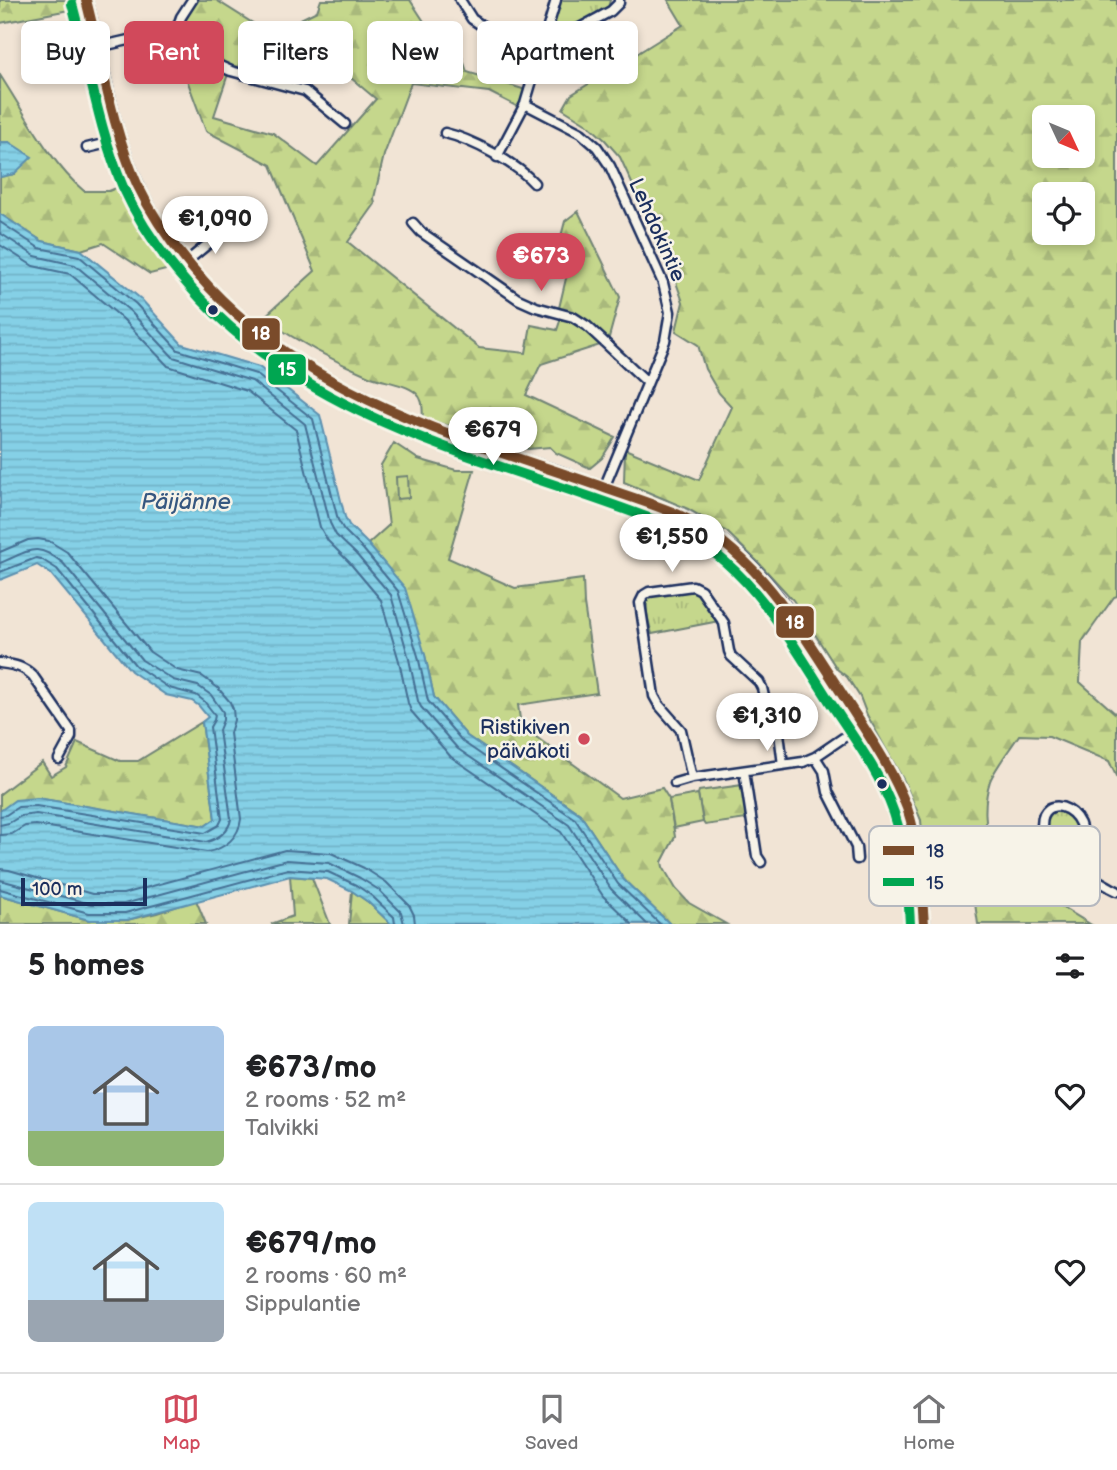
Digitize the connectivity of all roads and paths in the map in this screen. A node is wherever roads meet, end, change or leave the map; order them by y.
1 (86, 0) edge
2 (192, 0) edge
3 (460, 0) edge
4 (556, 0) edge
5 (619, 0) edge
6 (91, 21) edge
7 (180, 21) edge
8 (549, 21) edge
9 (592, 21) edge
10 (477, 22) edge
11 (224, 68) edge
12 (107, 84) edge
13 (531, 84) edge
14 (525, 104) junction
15 (345, 124) dead end
16 (445, 133) dead end
17 (120, 140) junction
18 (87, 148) dead end
19 (497, 157) junction
20 (534, 183) dead end
21 (413, 223) dead end
22 (230, 229) dead end
23 (186, 262) junction
24 (647, 382) junction
25 (604, 488) junction
26 (0, 663) edge
27 (862, 725) junction
28 (815, 757) junction
29 (59, 759) dead end
30 (783, 765) junction
31 (744, 771) junction
32 (692, 778) junction
33 (675, 783) dead end
34 (912, 826) edge
35 (1042, 826) edge
36 (1079, 826) edge
37 (857, 859) dead end
38 (761, 862) dead end
39 (1100, 881) edge
40 (1117, 891) edge
41 (923, 906) edge
42 (924, 924) edge

1 - 6 street
2 - 7 street
3 - 10 street
4 - 8 street
5 - 9 street
11 - 15 street
12 - 17 street
13 - 14 street
14 - 19 street
14 - 24 street, Lehdokintie
16 - 19 street
17 - 18 street
17 - 23 street
19 - 20 street
21 - 24 street
22 - 23 street
23 - 25 street
24 - 25 street, Lehdokintie
25 - 27 street
26 - 29 street
27 - 28 street
27 - 34 street
28 - 30 street
28 - 37 street
30 - 31 street
30 - 32 street
31 - 32 street
31 - 38 street
32 - 33 street
35 - 36 street
39 - 40 street
41 - 42 street

